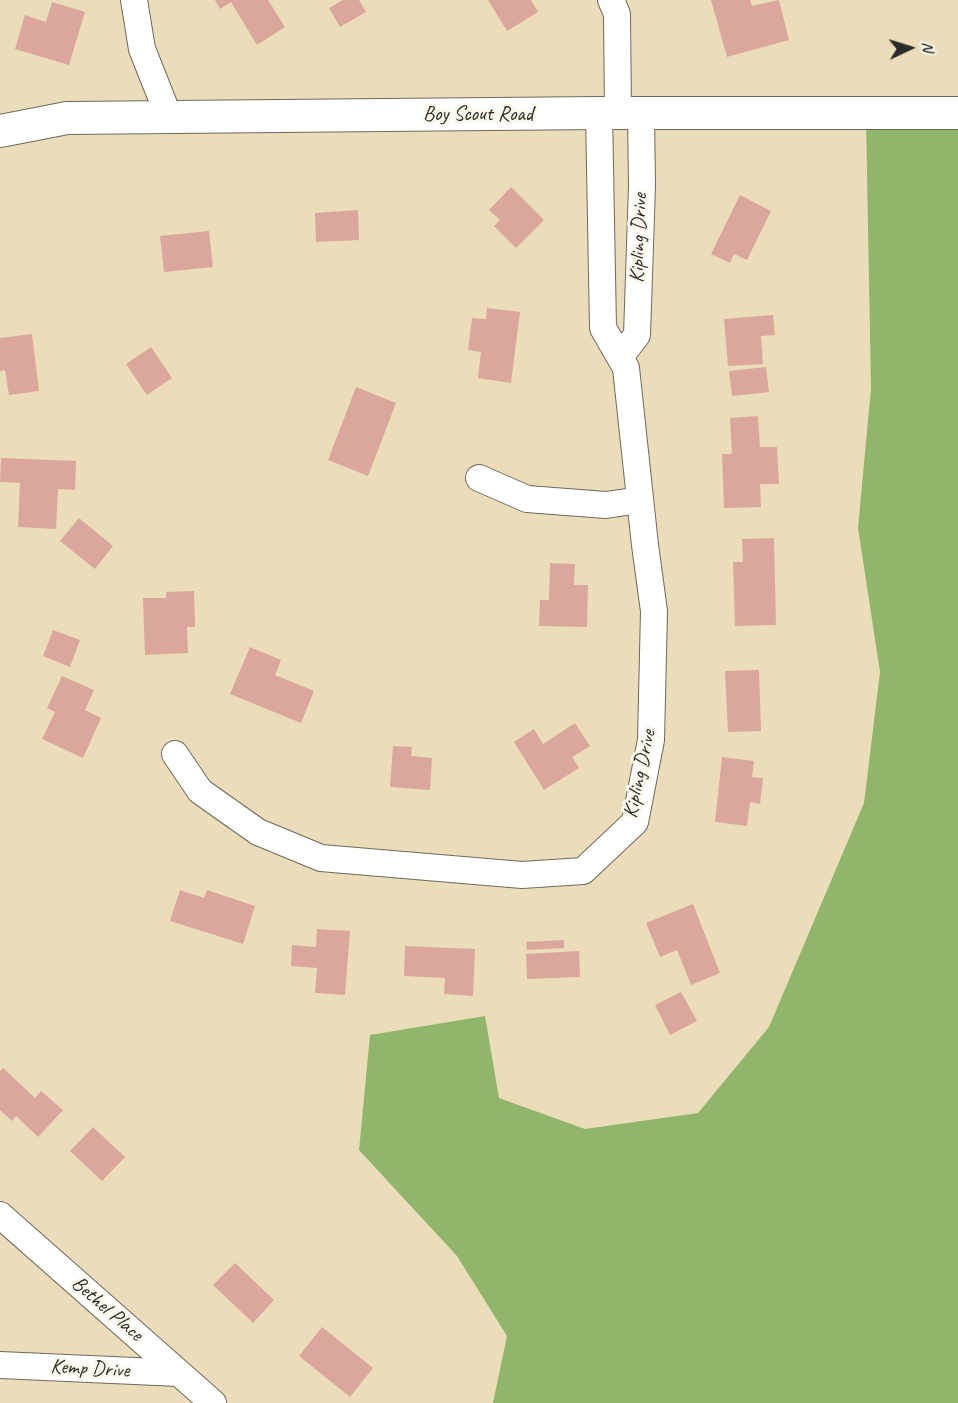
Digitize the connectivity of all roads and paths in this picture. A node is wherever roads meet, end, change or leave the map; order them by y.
1 (134, 0) edge
2 (611, 0) edge
3 (619, 113) junction
4 (958, 113) edge
5 (170, 117) junction
6 (0, 130) edge
7 (620, 357) junction
8 (479, 478) dead end
9 (640, 500) junction
10 (175, 754) dead end
11 (0, 1215) edge
12 (0, 1365) edge
13 (179, 1373) junction
14 (213, 1403) edge

1 - 5 street
2 - 3 street, Kipling Drive
3 - 4 street, Boy Scout Road
3 - 5 street, Boy Scout Road
3 - 7 street, Kipling Drive
3 - 7 street, Kipling Drive
5 - 6 street, Boy Scout Road
7 - 9 street, Kipling Drive
8 - 9 street
9 - 10 street, Kipling Drive
11 - 13 street, Bethel Place
12 - 13 street, Kemp Drive
13 - 14 street, Bethel Place

